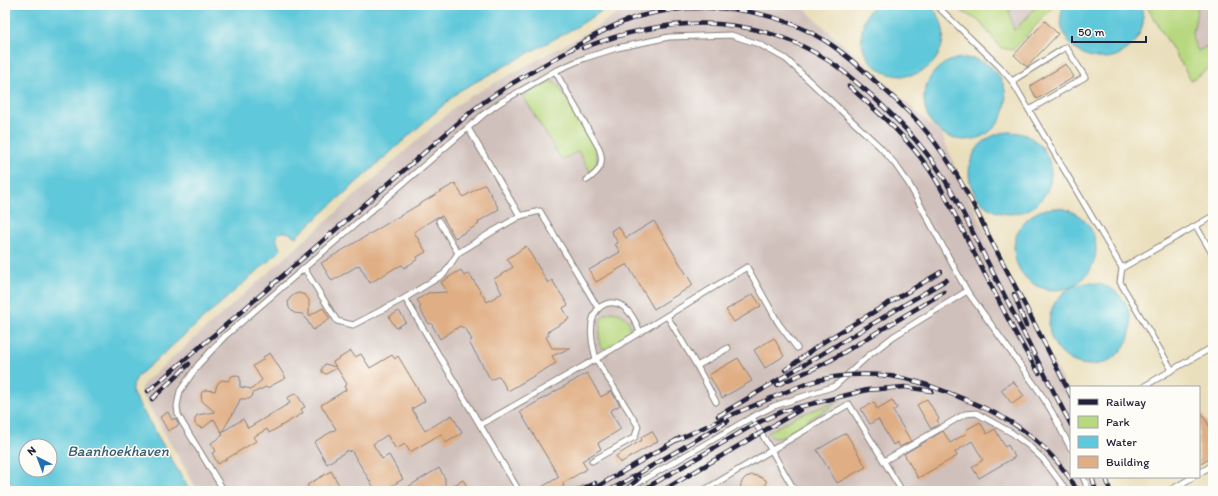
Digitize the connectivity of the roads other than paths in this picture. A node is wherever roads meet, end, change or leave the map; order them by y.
1 (936, 5) edge
2 (555, 71) junction
3 (1012, 81) junction
4 (1029, 110) junction
5 (468, 128) junction
6 (587, 180) dead end
7 (520, 216) junction
8 (1213, 216) edge
9 (439, 221) dead end
10 (1196, 226) junction
11 (458, 254) junction
12 (1213, 256) edge
13 (304, 268) junction
14 (1122, 268) junction
15 (967, 291) junction
16 (405, 298) junction
17 (598, 308) junction
18 (667, 316) junction
19 (640, 332) junction
20 (1213, 347) edge
21 (728, 348) dead end
22 (798, 348) dead end
23 (596, 359) junction
24 (697, 366) junction
25 (1172, 370) junction
26 (1145, 386) edge
27 (716, 402) dead end
28 (752, 417) junction
29 (480, 425) junction
30 (1070, 447) edge
31 (771, 450) junction
32 (592, 461) dead end
33 (884, 461) junction
34 (1213, 465) edge
35 (1200, 472) edge
36 (1083, 478) edge
37 (1191, 478) edge
38 (224, 491) edge
39 (518, 491) edge
40 (624, 491) edge
41 (703, 491) edge
42 (795, 491) edge
43 (902, 491) edge
44 (1067, 491) edge
45 (1086, 491) edge
46 (1169, 491) edge

1 - 3 lane
2 - 5 lane
2 - 6 lane
2 - 15 lane
3 - 4 lane
3 - 4 lane
4 - 14 lane
5 - 7 lane
5 - 13 lane
7 - 11 lane
7 - 17 lane
8 - 10 lane
9 - 11 lane
10 - 12 lane
10 - 14 lane
11 - 16 lane
13 - 16 lane
13 - 38 lane
14 - 25 lane
15 - 28 lane
15 - 30 lane
16 - 29 lane
17 - 19 lane
17 - 23 lane
18 - 19 lane
18 - 22 lane
18 - 24 lane
19 - 23 lane
20 - 25 lane
21 - 24 lane
23 - 29 lane
23 - 32 lane
24 - 27 lane
25 - 26 lane
28 - 31 lane
28 - 40 lane
29 - 39 lane
31 - 33 lane
31 - 41 lane
31 - 42 lane
33 - 43 lane
33 - 44 lane
34 - 35 lane
36 - 45 lane
37 - 46 lane

